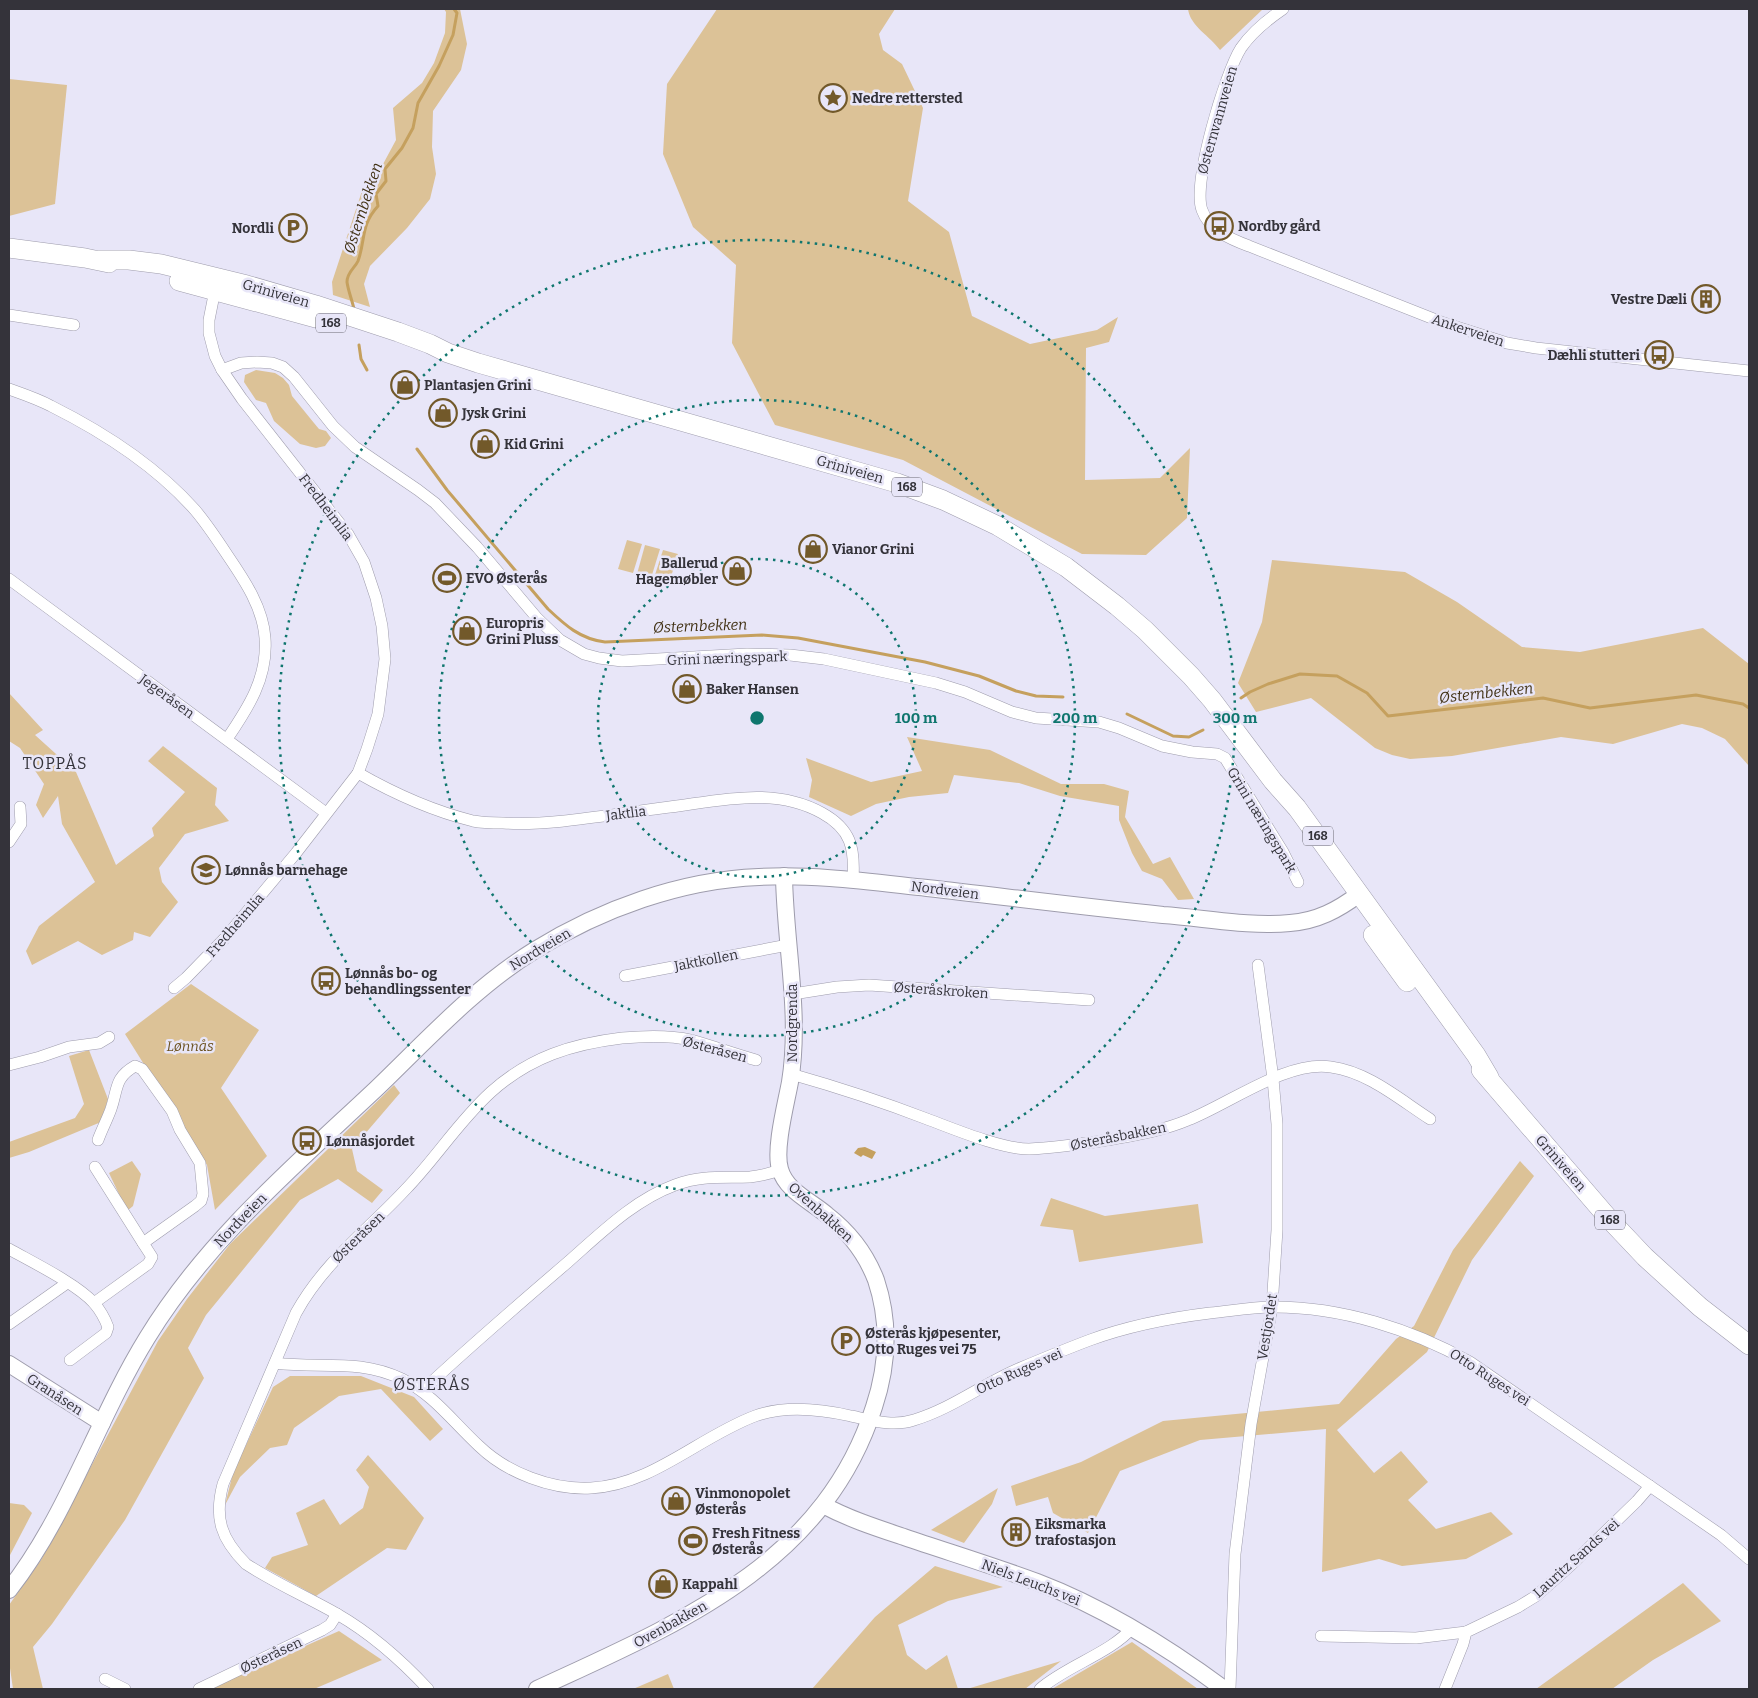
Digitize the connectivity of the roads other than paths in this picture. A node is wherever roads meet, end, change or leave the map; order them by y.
1 (1283, 9) edge
2 (1207, 220) joint
3 (9, 248) edge
4 (217, 284) junction
5 (9, 314) edge
6 (74, 324) dead end
7 (222, 370) junction
8 (1749, 371) edge
9 (9, 389) edge
10 (9, 579) edge
11 (227, 739) junction
12 (358, 773) junction
13 (20, 807) dead end
14 (326, 813) junction
15 (9, 842) edge
16 (784, 876) junction
17 (853, 879) junction
18 (1298, 882) dead end
19 (1354, 898) junction
20 (788, 945) junction
21 (1258, 965) dead end
22 (625, 976) dead end
23 (174, 988) dead end
24 (793, 994) junction
25 (1089, 1000) dead end
26 (109, 1037) dead end
27 (756, 1060) dead end
28 (9, 1064) edge
29 (791, 1074) junction
30 (1273, 1079) junction
31 (1430, 1119) dead end
32 (98, 1140) dead end
33 (95, 1167) dead end
34 (780, 1170) junction
35 (143, 1243) junction
36 (9, 1249) edge
37 (67, 1283) junction
38 (94, 1303) junction
39 (1272, 1307) junction
40 (9, 1324) edge
41 (1749, 1345) edge
42 (70, 1360) dead end
43 (275, 1363) junction
44 (11, 1370) edge
45 (422, 1390) junction
46 (870, 1421) junction
47 (102, 1423) junction
48 (1650, 1486) junction
49 (823, 1505) junction
50 (1749, 1559) edge
51 (9, 1590) edge
52 (337, 1614) junction
53 (1132, 1627) junction
54 (1466, 1632) junction
55 (1321, 1636) dead end
56 (105, 1679) dead end
57 (125, 1689) edge
58 (199, 1689) edge
59 (428, 1689) edge
60 (537, 1689) edge
61 (1040, 1689) edge
62 (1224, 1689) edge
63 (1230, 1689) edge
64 (1445, 1689) edge

1 - 2 street, Østernvannveien
2 - 8 street, Ankerveien
3 - 4 main road, Griniveien / 168
4 - 7 street, Fredheimlia
4 - 19 main road, Griniveien / 168
5 - 6 street
7 - 12 street, Fredheimlia
7 - 18 street, Grini næringspark
9 - 11 street
10 - 11 street, Jegeråsen
11 - 14 street, Jegeråsen
12 - 14 street, Fredheimlia
12 - 17 street, Jaktlia
13 - 15 street
14 - 23 street, Fredheimlia
16 - 17 main road, Nordveien
16 - 20 main road, Nordgrenda
16 - 47 main road, Nordveien
17 - 19 main road, Nordveien
19 - 41 main road, Griniveien / 168
20 - 22 street, Jaktkollen
20 - 24 main road, Nordgrenda
21 - 30 street, Vestjordet
24 - 25 street, Østeråskroken
24 - 29 main road, Nordgrenda
26 - 28 street
27 - 43 street, Østeråsen
29 - 30 street, Østeråsbakken
29 - 34 main road, Nordgrenda
30 - 31 street, Østeråsbakken
30 - 39 street, Vestjordet
32 - 35 street
33 - 35 street
34 - 45 street, Ovenbakken
34 - 46 main road, Ovenbakken
35 - 38 street
36 - 37 street
37 - 38 street
37 - 40 street
38 - 42 street
39 - 46 street, Otto Ruges vei
39 - 48 street, Otto Ruges vei
39 - 63 street, Vestjordet
43 - 45 street, Otto Ruges vei
43 - 52 street, Østeråsen
44 - 47 main road, Granåsen
45 - 46 street, Otto Ruges vei
46 - 49 main road, Ovenbakken
47 - 51 main road, Nordveien
48 - 50 street, Otto Ruges vei
48 - 54 street, Lauritz Sands vei
49 - 53 main road, Niels Leuchs vei
49 - 60 main road, Ovenbakken
52 - 58 street, Østeråsen
52 - 59 street, Østeråsen
53 - 61 street
53 - 62 main road, Niels Leuchs vei
54 - 55 street, Lauritz Sands vei
54 - 64 street
56 - 57 street

